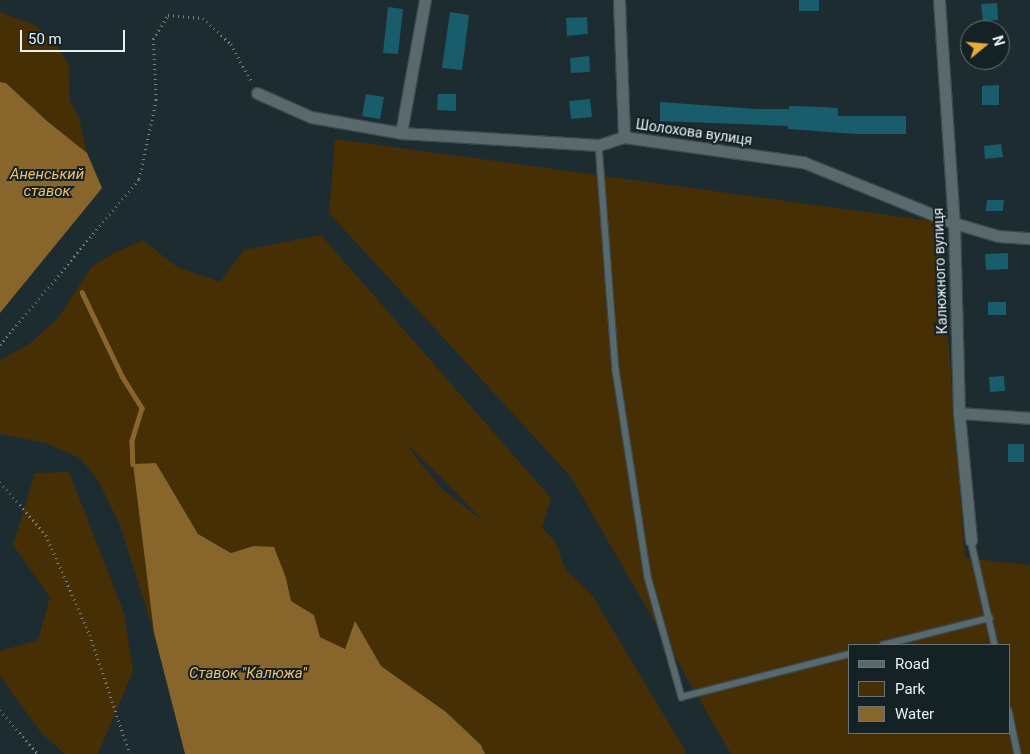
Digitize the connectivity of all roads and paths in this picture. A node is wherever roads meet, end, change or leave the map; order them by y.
1 (425, 0) edge
2 (619, 0) edge
3 (940, 0) edge
4 (257, 93) joint
5 (401, 133) junction
6 (624, 137) junction
7 (599, 145) junction
8 (954, 223) junction
9 (1030, 238) edge
10 (0, 345) edge
11 (959, 413) junction
12 (1030, 418) edge
13 (0, 482) edge
14 (971, 540) joint
15 (990, 618) junction
16 (887, 644) edge
17 (995, 644) edge
18 (848, 654) edge
19 (0, 710) edge
20 (1010, 716) edge
21 (38, 754) edge
22 (130, 754) edge
23 (1018, 754) edge

1 - 5 street
2 - 6 street
3 - 8 street, Калюжного вулиця
4 - 5 street, Шолохова вулиця
4 - 10 path
5 - 7 street, Шолохова вулиця
6 - 7 street, Шолохова вулиця
6 - 8 street, Шолохова вулиця
7 - 18 lane
8 - 9 street, Шолохова вулиця
8 - 11 street, Калюжного вулиця
11 - 12 street
11 - 14 street, Калюжного вулиця
13 - 22 path
14 - 15 lane
15 - 16 lane
15 - 17 lane
19 - 21 path
20 - 23 lane

